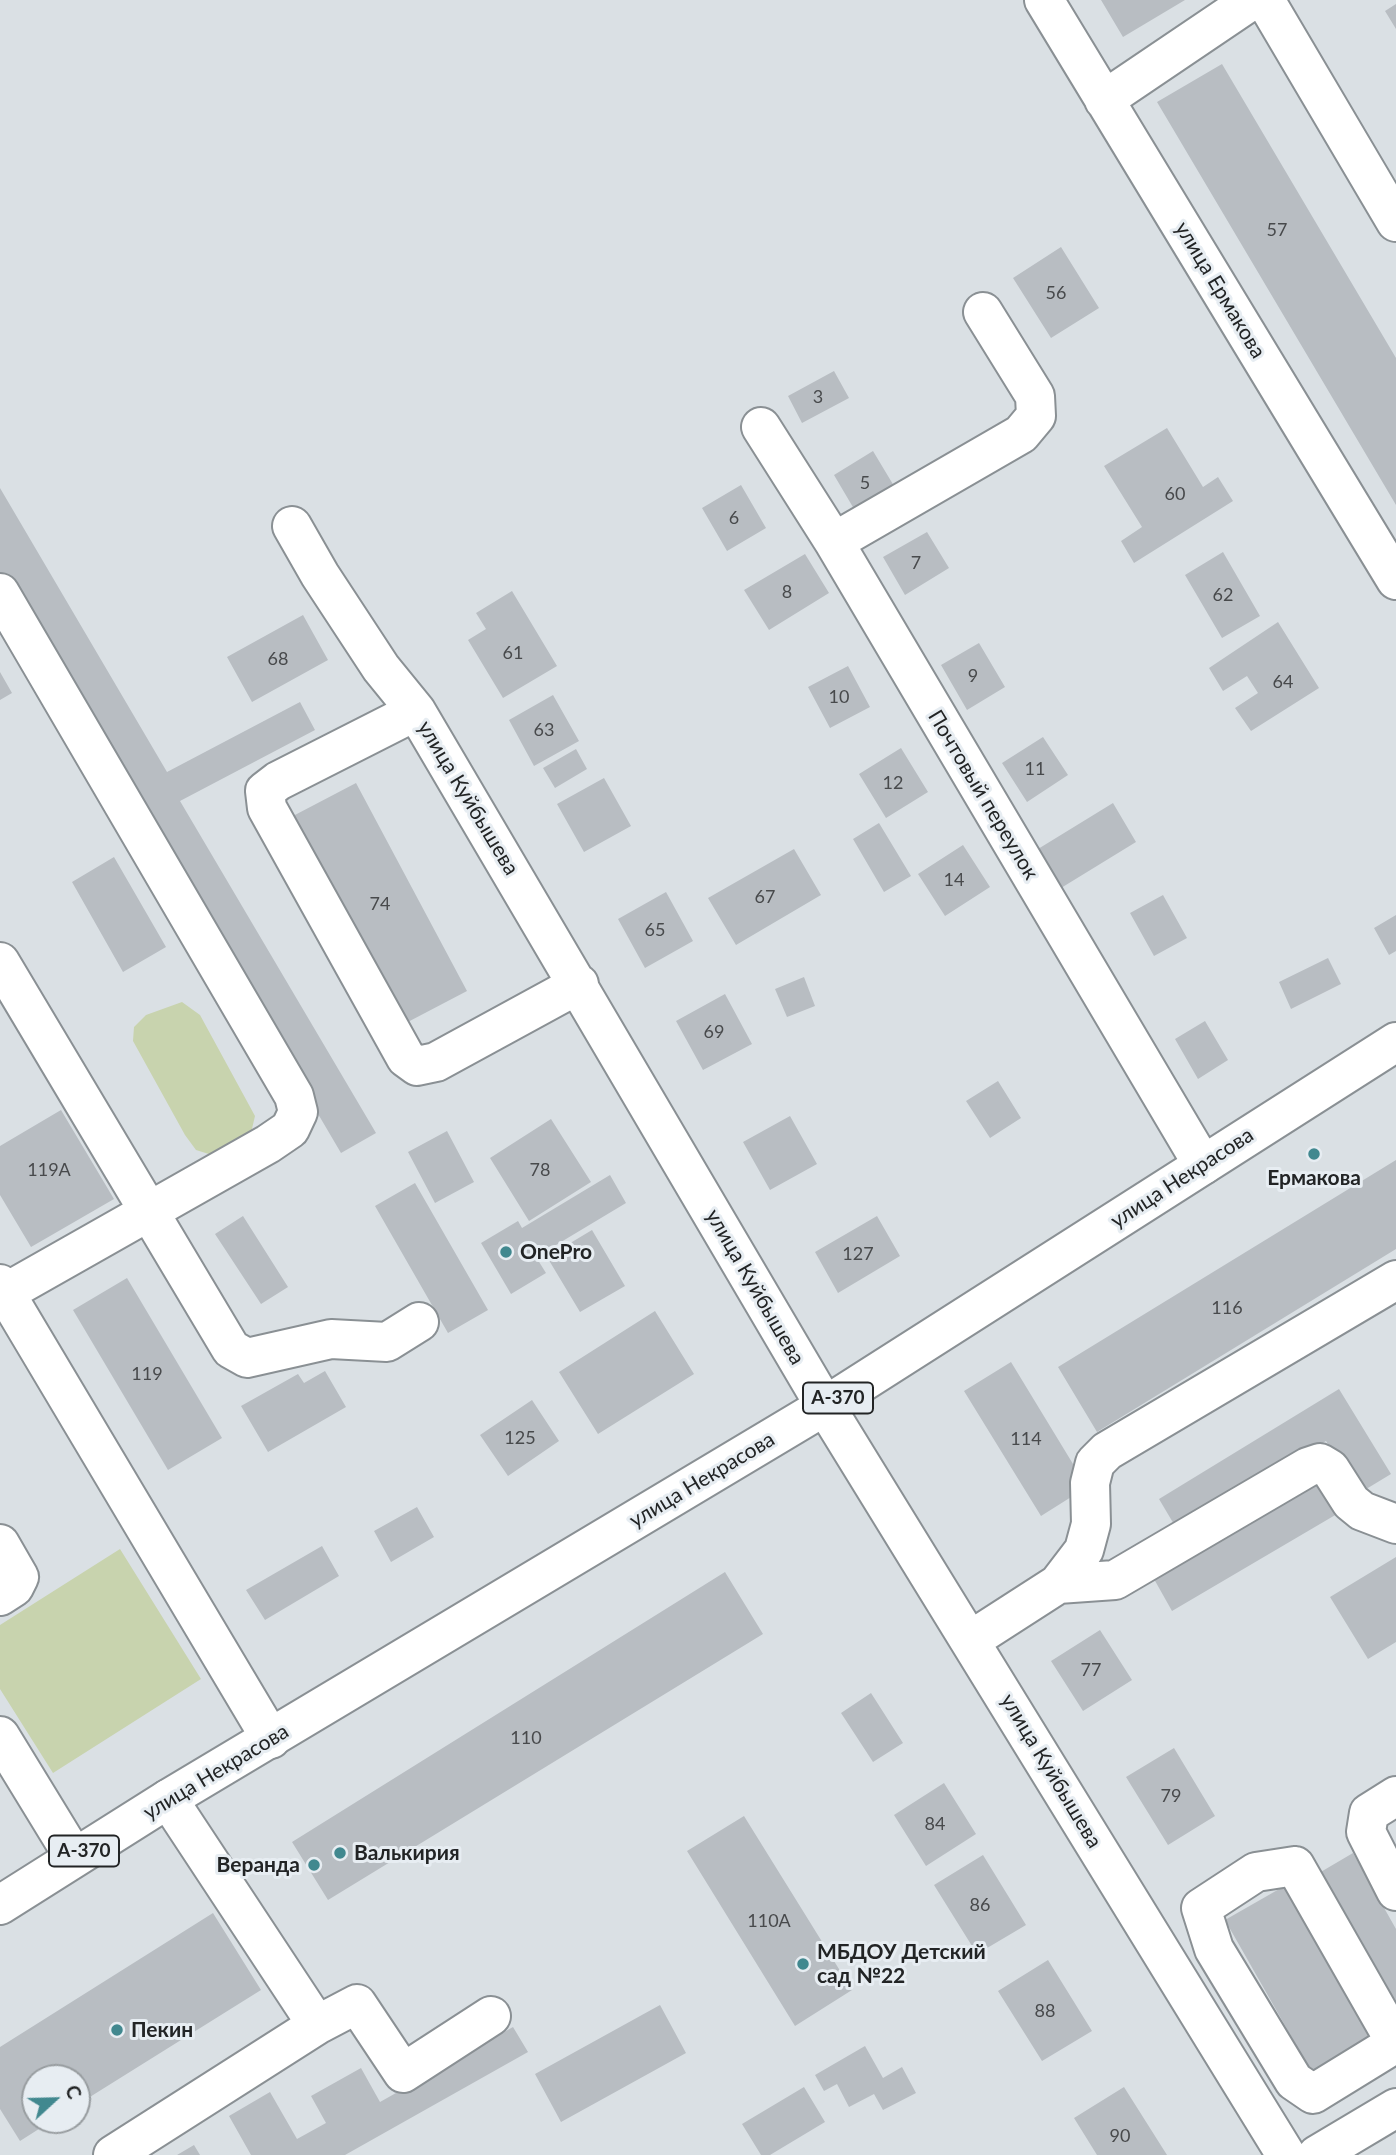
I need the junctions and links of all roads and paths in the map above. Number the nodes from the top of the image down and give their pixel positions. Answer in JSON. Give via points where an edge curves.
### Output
{"nodes":[{"id":1,"x":1044,"y":0,"type":"edge"},
{"id":2,"x":1252,"y":0,"type":"edge"},
{"id":3,"x":1265,"y":0,"type":"edge"},
{"id":4,"x":1104,"y":100,"type":"junction"},
{"id":5,"x":1396,"y":222,"type":"edge"},
{"id":6,"x":983,"y":312,"type":"dead end"},
{"id":7,"x":761,"y":427,"type":"dead end"},
{"id":8,"x":292,"y":526,"type":"dead end"},
{"id":9,"x":834,"y":542,"type":"junction"},
{"id":10,"x":1396,"y":580,"type":"edge"},
{"id":11,"x":0,"y":593,"type":"edge"},
{"id":12,"x":416,"y":711,"type":"junction"},
{"id":13,"x":0,"y":962,"type":"edge"},
{"id":14,"x":579,"y":984,"type":"junction"},
{"id":15,"x":1396,"y":1042,"type":"edge"},
{"id":16,"x":1203,"y":1165,"type":"junction"},
{"id":17,"x":149,"y":1211,"type":"junction"},
{"id":18,"x":1396,"y":1280,"type":"edge"},
{"id":19,"x":3,"y":1289,"type":"edge"},
{"id":20,"x":419,"y":1322,"type":"dead end"},
{"id":21,"x":825,"y":1406,"type":"junction"},
{"id":22,"x":1396,"y":1524,"type":"edge"},
{"id":23,"x":0,"y":1544,"type":"edge"},
{"id":24,"x":1058,"y":1584,"type":"junction"},
{"id":25,"x":0,"y":1596,"type":"edge"},
{"id":26,"x":971,"y":1640,"type":"junction"},
{"id":27,"x":0,"y":1736,"type":"edge"},
{"id":28,"x":271,"y":1739,"type":"junction"},
{"id":29,"x":1396,"y":1796,"type":"edge"},
{"id":30,"x":168,"y":1799,"type":"junction"},
{"id":31,"x":74,"y":1857,"type":"junction"},
{"id":32,"x":1396,"y":1891,"type":"edge"},
{"id":33,"x":0,"y":1905,"type":"edge"},
{"id":34,"x":491,"y":2016,"type":"dead end"},
{"id":35,"x":317,"y":2025,"type":"junction"},
{"id":36,"x":1396,"y":2043,"type":"edge"},
{"id":37,"x":1396,"y":2080,"type":"edge"},
{"id":38,"x":1396,"y":2108,"type":"edge"},
{"id":39,"x":113,"y":2155,"type":"edge"},
{"id":40,"x":1286,"y":2155,"type":"edge"},
{"id":41,"x":1317,"y":2155,"type":"edge"}],
"edges":[{"from":1,"to":4,"type":"main road","name":"улица Ермакова"},
{"from":2,"to":4,"type":"main road"},
{"from":3,"to":5,"type":"main road"},
{"from":4,"to":10,"type":"main road","name":"улица Ермакова"},
{"from":6,"to":9,"type":"main road","via":[[1035,396],[1036,416],[1021,434]]},
{"from":7,"to":9,"type":"main road","name":"Почтовый переулок"},
{"from":8,"to":12,"type":"main road","name":"улица Куйбышева","via":[[381,668]]},
{"from":9,"to":16,"type":"main road","name":"Почтовый переулок"},
{"from":11,"to":17,"type":"main road","via":[[298,1112],[290,1129]]},
{"from":12,"to":14,"type":"main road","name":"улица Куйбышева"},
{"from":12,"to":14,"type":"main road","via":[[278,781],[265,792],[267,808],[407,1058],[417,1066],[436,1062]]},
{"from":13,"to":17,"type":"main road"},
{"from":14,"to":21,"type":"main road","name":"улица Куйбышева"},
{"from":15,"to":16,"type":"main road","name":"улица Некрасова","number":"А-370"},
{"from":16,"to":21,"type":"main road","name":"улица Некрасова","number":"А-370"},
{"from":17,"to":19,"type":"main road"},
{"from":17,"to":20,"type":"main road","via":[[231,1349],[247,1358],[331,1339],[387,1342]]},
{"from":18,"to":24,"type":"main road","via":[[1107,1451],[1095,1463],[1090,1483],[1091,1524],[1084,1550]]},
{"from":19,"to":28,"type":"main road"},
{"from":21,"to":26,"type":"main road","name":"улица Куйбышева"},
{"from":21,"to":28,"type":"main road","name":"улица Некрасова","number":"А-370"},
{"from":22,"to":24,"type":"main road","via":[[1362,1511],[1330,1469],[1320,1463],[1115,1580]]},
{"from":23,"to":25,"type":"main road","via":[[19,1577],[14,1587]]},
{"from":24,"to":26,"type":"main road"},
{"from":26,"to":40,"type":"main road","name":"улица Куйбышева"},
{"from":27,"to":31,"type":"main road"},
{"from":28,"to":30,"type":"main road","name":"улица Некрасова","number":"А-370"},
{"from":29,"to":32,"type":"main road","via":[[1369,1813],[1366,1832]]},
{"from":30,"to":31,"type":"main road","name":"улица Некрасова","number":"А-370"},
{"from":30,"to":35,"type":"main road"},
{"from":31,"to":33,"type":"main road","name":"улица Некрасова","number":"А-370"},
{"from":34,"to":35,"type":"main road","via":[[403,2073],[357,2004]]},
{"from":35,"to":39,"type":"main road"},
{"from":36,"to":36,"type":"main road","via":[[1313,2094],[1294,2081],[1214,1949],[1200,1908],[1256,1872],[1295,1866]]},
{"from":36,"to":37,"type":"main road"},
{"from":38,"to":41,"type":"main road"}]}
